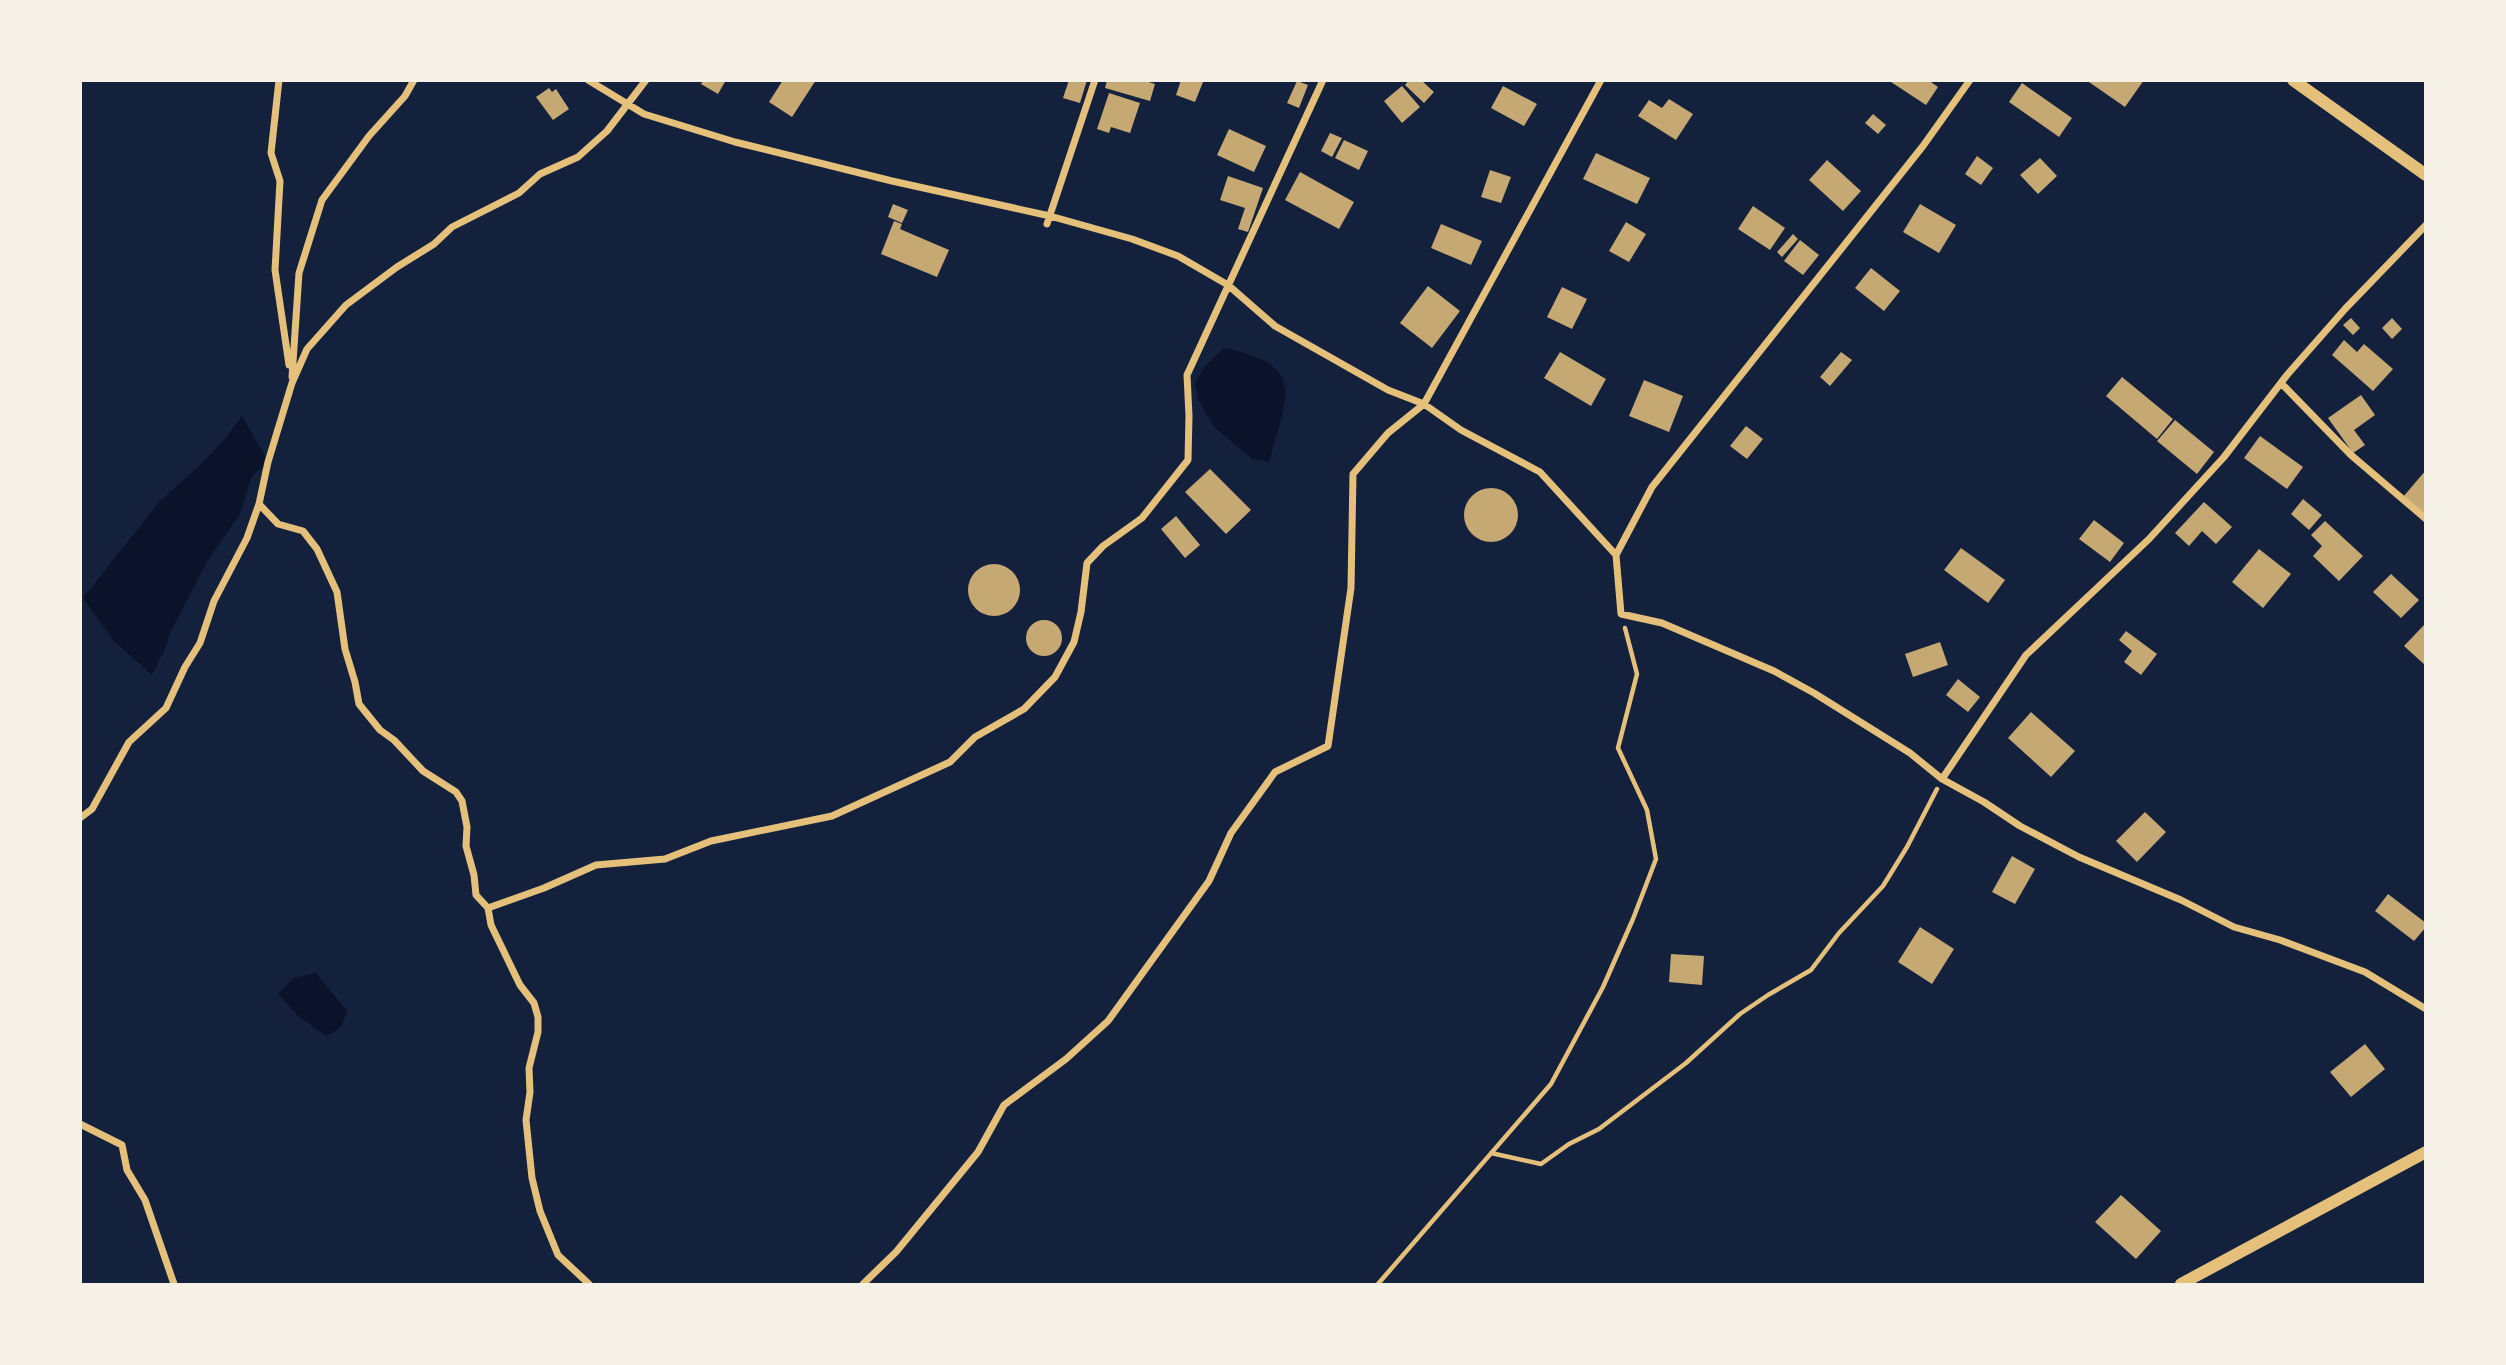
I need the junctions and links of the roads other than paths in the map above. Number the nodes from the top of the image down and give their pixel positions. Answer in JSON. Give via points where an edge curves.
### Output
{"nodes":[{"id":1,"x":279,"y":80,"type":"edge"},
{"id":2,"x":414,"y":80,"type":"edge"},
{"id":3,"x":588,"y":80,"type":"edge"},
{"id":4,"x":646,"y":80,"type":"edge"},
{"id":5,"x":1095,"y":80,"type":"edge"},
{"id":6,"x":1323,"y":80,"type":"edge"},
{"id":7,"x":1601,"y":80,"type":"edge"},
{"id":8,"x":1970,"y":80,"type":"edge"},
{"id":9,"x":2293,"y":80,"type":"edge"},
{"id":10,"x":628,"y":104,"type":"junction"},
{"id":11,"x":2426,"y":175,"type":"edge"},
{"id":12,"x":1049,"y":220,"type":"junction"},
{"id":13,"x":2426,"y":225,"type":"edge"},
{"id":14,"x":1228,"y":285,"type":"junction"},
{"id":15,"x":292,"y":383,"type":"junction"},
{"id":16,"x":2281,"y":383,"type":"junction"},
{"id":17,"x":1424,"y":404,"type":"junction"},
{"id":18,"x":260,"y":504,"type":"junction"},
{"id":19,"x":2426,"y":519,"type":"edge"},
{"id":20,"x":1616,"y":555,"type":"junction"},
{"id":21,"x":1942,"y":779,"type":"junction"},
{"id":22,"x":80,"y":818,"type":"edge"},
{"id":23,"x":488,"y":908,"type":"junction"},
{"id":24,"x":2426,"y":1009,"type":"edge"},
{"id":25,"x":80,"y":1124,"type":"edge"},
{"id":26,"x":2426,"y":1152,"type":"edge"},
{"id":27,"x":174,"y":1284,"type":"edge"},
{"id":28,"x":589,"y":1284,"type":"edge"},
{"id":29,"x":863,"y":1284,"type":"edge"},
{"id":30,"x":2181,"y":1284,"type":"edge"}],
"edges":[{"from":1,"to":15,"type":"street","via":[[271,153],[280,181],[275,270]]},
{"from":2,"to":15,"type":"street","via":[[321,200],[299,273]]},
{"from":3,"to":10,"type":"street"},
{"from":4,"to":10,"type":"street"},
{"from":5,"to":12,"type":"street"},
{"from":6,"to":14,"type":"street"},
{"from":7,"to":17,"type":"street"},
{"from":8,"to":20,"type":"street","via":[[1923,146],[1652,487]]},
{"from":9,"to":11,"type":"street"},
{"from":10,"to":12,"type":"street","via":[[644,114],[735,142]]},
{"from":10,"to":15,"type":"street","via":[[607,131],[578,156],[452,227],[346,305],[307,349]]},
{"from":12,"to":14,"type":"street","via":[[1132,239],[1178,256]]},
{"from":13,"to":16,"type":"street"},
{"from":14,"to":17,"type":"street","via":[[1275,326],[1388,390]]},
{"from":14,"to":23,"type":"street","via":[[1187,375],[1188,460],[1142,518],[1087,563],[1073,642],[1055,677],[1024,709],[975,737],[950,762],[832,816],[711,841],[665,859],[596,864]]},
{"from":15,"to":18,"type":"street"},
{"from":16,"to":19,"type":"street","via":[[2351,455]]},
{"from":16,"to":21,"type":"street","via":[[2224,457],[2149,539],[2026,655]]},
{"from":17,"to":20,"type":"street","via":[[1461,430],[1540,472]]},
{"from":17,"to":29,"type":"street","via":[[1388,433],[1353,474],[1350,587],[1328,746],[1275,772],[1231,832],[1209,881],[1108,1021],[1004,1105],[978,1152],[896,1252]]},
{"from":18,"to":22,"type":"street","via":[[214,601],[200,643],[166,708],[129,742],[92,809]]},
{"from":18,"to":23,"type":"street","via":[[278,524],[303,531],[317,549],[337,592],[359,704],[423,771],[456,792],[467,827],[476,895]]},
{"from":20,"to":21,"type":"street","via":[[1621,614],[1662,623],[1784,676],[1910,753]]},
{"from":21,"to":24,"type":"street","via":[[2079,857],[2234,927],[2365,972]]},
{"from":23,"to":28,"type":"street","via":[[491,925],[538,1017],[526,1120],[540,1212],[558,1255]]},
{"from":25,"to":27,"type":"street","via":[[122,1144],[127,1170],[145,1200]]},
{"from":26,"to":30,"type":"street"}]}
